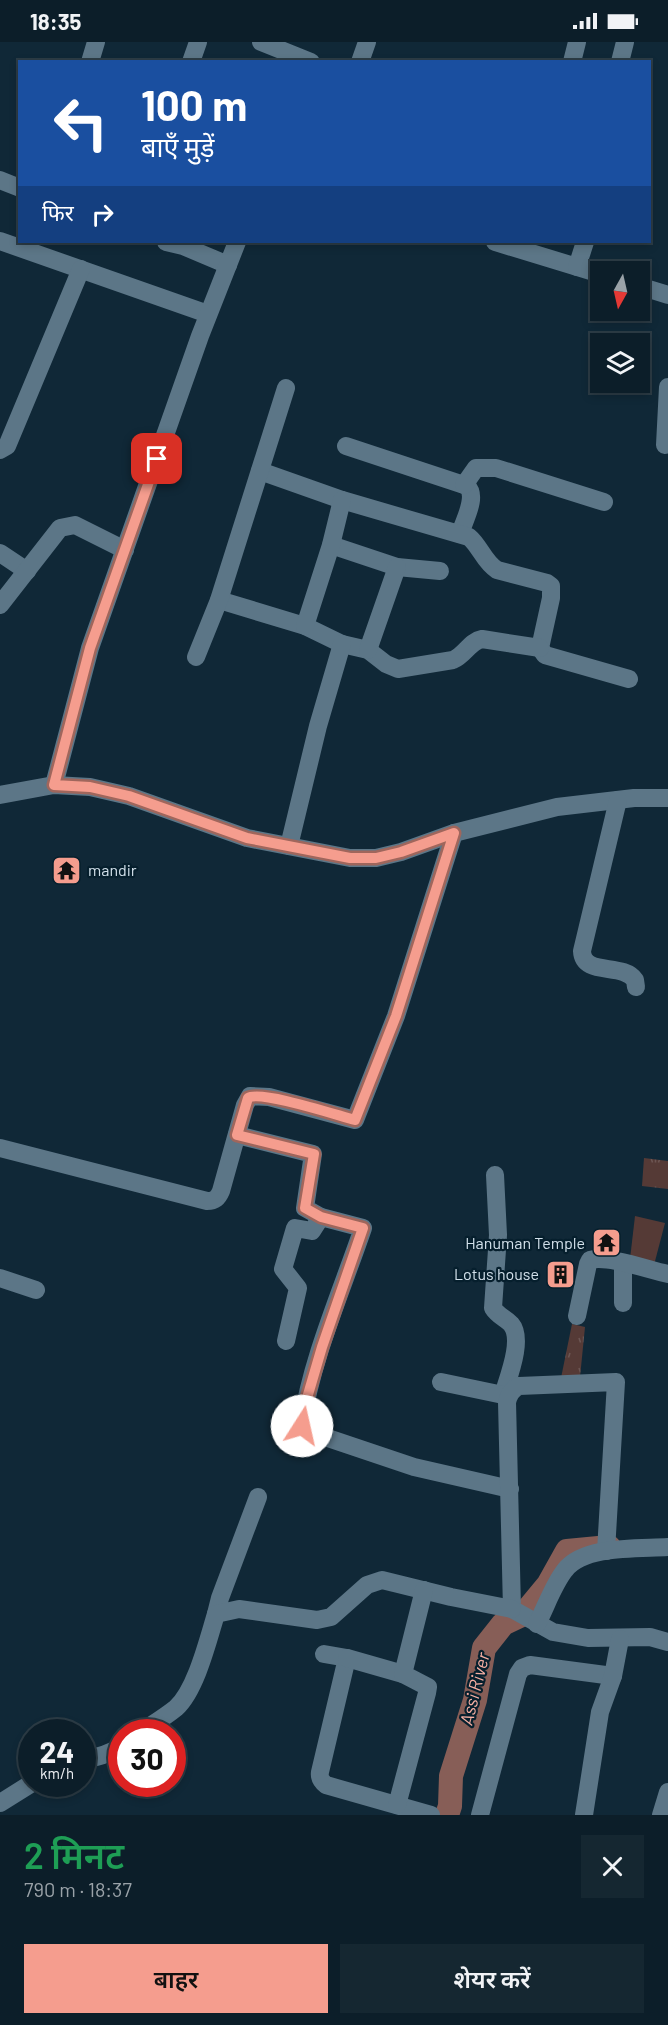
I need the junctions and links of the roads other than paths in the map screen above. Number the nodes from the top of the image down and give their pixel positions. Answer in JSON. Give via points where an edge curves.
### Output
{"nodes":[{"id":1,"x":96,"y":42,"type":"edge"},
{"id":2,"x":198,"y":42,"type":"edge"},
{"id":3,"x":261,"y":42,"type":"edge"},
{"id":4,"x":367,"y":42,"type":"edge"},
{"id":5,"x":577,"y":42,"type":"edge"},
{"id":6,"x":625,"y":42,"type":"edge"},
{"id":7,"x":306,"y":56,"type":"edge"},
{"id":8,"x":91,"y":60,"type":"edge"},
{"id":9,"x":192,"y":60,"type":"edge"},
{"id":10,"x":361,"y":60,"type":"edge"},
{"id":11,"x":572,"y":60,"type":"edge"},
{"id":12,"x":620,"y":60,"type":"edge"},
{"id":13,"x":0,"y":180,"type":"edge"},
{"id":14,"x":18,"y":187,"type":"edge"},
{"id":15,"x":0,"y":241,"type":"edge"},
{"id":16,"x":170,"y":243,"type":"edge"},
{"id":17,"x":237,"y":243,"type":"edge"},
{"id":18,"x":505,"y":243,"type":"edge"},
{"id":19,"x":585,"y":243,"type":"edge"},
{"id":20,"x":524,"y":245,"type":"edge"},
{"id":21,"x":228,"y":265,"type":"junction"},
{"id":22,"x":577,"y":267,"type":"junction"},
{"id":23,"x":81,"y":269,"type":"junction"},
{"id":24,"x":590,"y":271,"type":"edge"},
{"id":25,"x":650,"y":289,"type":"edge"},
{"id":26,"x":668,"y":295,"type":"edge"},
{"id":27,"x":208,"y":314,"type":"junction"},
{"id":28,"x":668,"y":387,"type":"edge"},
{"id":29,"x":286,"y":388,"type":"dead end"},
{"id":30,"x":664,"y":445,"type":"dead end"},
{"id":31,"x":346,"y":446,"type":"dead end"},
{"id":32,"x":0,"y":450,"type":"edge"},
{"id":33,"x":260,"y":471,"type":"junction"},
{"id":34,"x":464,"y":484,"type":"junction"},
{"id":35,"x":342,"y":500,"type":"junction"},
{"id":36,"x":604,"y":502,"type":"dead end"},
{"id":37,"x":460,"y":534,"type":"junction"},
{"id":38,"x":331,"y":545,"type":"junction"},
{"id":39,"x":125,"y":550,"type":"junction"},
{"id":40,"x":0,"y":553,"type":"edge"},
{"id":41,"x":397,"y":567,"type":"junction"},
{"id":42,"x":27,"y":571,"type":"junction"},
{"id":43,"x":440,"y":571,"type":"dead end"},
{"id":44,"x":219,"y":600,"type":"junction"},
{"id":45,"x":0,"y":605,"type":"edge"},
{"id":46,"x":304,"y":626,"type":"junction"},
{"id":47,"x":342,"y":644,"type":"junction"},
{"id":48,"x":540,"y":648,"type":"junction"},
{"id":49,"x":368,"y":650,"type":"junction"},
{"id":50,"x":196,"y":657,"type":"dead end"},
{"id":51,"x":629,"y":679,"type":"dead end"},
{"id":52,"x":54,"y":785,"type":"junction"},
{"id":53,"x":0,"y":795,"type":"edge"},
{"id":54,"x":668,"y":798,"type":"edge"},
{"id":55,"x":618,"y":800,"type":"junction"},
{"id":56,"x":454,"y":833,"type":"junction"},
{"id":57,"x":289,"y":846,"type":"junction"},
{"id":58,"x":636,"y":987,"type":"dead end"},
{"id":59,"x":237,"y":1135,"type":"junction"},
{"id":60,"x":0,"y":1148,"type":"edge"},
{"id":61,"x":495,"y":1175,"type":"dead end"},
{"id":62,"x":321,"y":1217,"type":"junction"},
{"id":63,"x":623,"y":1263,"type":"junction"},
{"id":64,"x":668,"y":1274,"type":"edge"},
{"id":65,"x":0,"y":1278,"type":"edge"},
{"id":66,"x":36,"y":1290,"type":"dead end"},
{"id":67,"x":623,"y":1303,"type":"dead end"},
{"id":68,"x":577,"y":1316,"type":"dead end"},
{"id":69,"x":286,"y":1341,"type":"dead end"},
{"id":70,"x":441,"y":1382,"type":"dead end"},
{"id":71,"x":505,"y":1395,"type":"junction"},
{"id":72,"x":510,"y":1489,"type":"junction"},
{"id":73,"x":258,"y":1497,"type":"dead end"},
{"id":74,"x":667,"y":1541,"type":"edge"},
{"id":75,"x":606,"y":1548,"type":"junction"},
{"id":76,"x":424,"y":1590,"type":"junction"},
{"id":77,"x":216,"y":1614,"type":"junction"},
{"id":78,"x":524,"y":1616,"type":"junction"},
{"id":79,"x":620,"y":1639,"type":"junction"},
{"id":80,"x":668,"y":1642,"type":"edge"},
{"id":81,"x":324,"y":1654,"type":"dead end"},
{"id":82,"x":347,"y":1658,"type":"junction"},
{"id":83,"x":403,"y":1674,"type":"junction"},
{"id":84,"x":613,"y":1676,"type":"junction"},
{"id":85,"x":159,"y":1719,"type":"edge"},
{"id":86,"x":18,"y":1792,"type":"edge"},
{"id":87,"x":668,"y":1792,"type":"edge"},
{"id":88,"x":0,"y":1803,"type":"edge"},
{"id":89,"x":397,"y":1805,"type":"junction"},
{"id":90,"x":431,"y":1815,"type":"edge"},
{"id":91,"x":480,"y":1815,"type":"edge"},
{"id":92,"x":585,"y":1815,"type":"edge"},
{"id":93,"x":660,"y":1815,"type":"edge"}],
"edges":[{"from":1,"to":8,"type":"street"},
{"from":2,"to":9,"type":"street"},
{"from":3,"to":7,"type":"street"},
{"from":4,"to":10,"type":"street"},
{"from":5,"to":11,"type":"street"},
{"from":6,"to":12,"type":"street"},
{"from":13,"to":14,"type":"street"},
{"from":15,"to":23,"type":"street"},
{"from":16,"to":21,"type":"street"},
{"from":17,"to":21,"type":"street"},
{"from":18,"to":20,"type":"street"},
{"from":19,"to":22,"type":"street"},
{"from":20,"to":22,"type":"street"},
{"from":21,"to":27,"type":"street"},
{"from":22,"to":24,"type":"street"},
{"from":23,"to":27,"type":"street"},
{"from":23,"to":32,"type":"street","via":[[7,446]]},
{"from":25,"to":26,"type":"street"},
{"from":27,"to":39,"type":"street"},
{"from":28,"to":30,"type":"street"},
{"from":29,"to":33,"type":"street"},
{"from":31,"to":34,"type":"street"},
{"from":33,"to":35,"type":"street"},
{"from":33,"to":44,"type":"street"},
{"from":34,"to":36,"type":"street","via":[[476,468],[496,468]]},
{"from":34,"to":37,"type":"street","via":[[472,498]]},
{"from":35,"to":37,"type":"street"},
{"from":35,"to":38,"type":"street"},
{"from":37,"to":48,"type":"street","via":[[474,542],[497,570],[550,586]]},
{"from":38,"to":41,"type":"street"},
{"from":38,"to":46,"type":"street"},
{"from":39,"to":42,"type":"street","via":[[75,525],[67,525],[60,528]]},
{"from":39,"to":52,"type":"street","via":[[90,648]]},
{"from":40,"to":42,"type":"street"},
{"from":41,"to":43,"type":"street"},
{"from":41,"to":49,"type":"street"},
{"from":42,"to":45,"type":"street"},
{"from":44,"to":46,"type":"street"},
{"from":44,"to":50,"type":"street"},
{"from":46,"to":47,"type":"street"},
{"from":47,"to":49,"type":"street"},
{"from":47,"to":57,"type":"street"},
{"from":48,"to":49,"type":"street","via":[[482,639],[474,641],[453,660],[403,669],[386,664]]},
{"from":48,"to":51,"type":"street","via":[[549,657]]},
{"from":52,"to":53,"type":"street"},
{"from":52,"to":57,"type":"street","via":[[90,787],[129,796],[247,838]]},
{"from":54,"to":55,"type":"street"},
{"from":55,"to":56,"type":"street","via":[[557,807]]},
{"from":55,"to":58,"type":"street","via":[[582,958],[587,964],[628,973]]},
{"from":56,"to":57,"type":"street","via":[[376,858],[350,858]]},
{"from":56,"to":59,"type":"street","via":[[396,1016],[355,1120],[254,1095],[248,1098]]},
{"from":59,"to":60,"type":"street","via":[[221,1191],[210,1201]]},
{"from":59,"to":62,"type":"street","via":[[314,1154],[305,1208]]},
{"from":61,"to":71,"type":"street","via":[[498,1235],[493,1308],[511,1325],[516,1339]]},
{"from":62,"to":69,"type":"street","via":[[312,1231],[295,1228],[283,1269],[298,1287]]},
{"from":62,"to":72,"type":"street","via":[[363,1228],[322,1347],[307,1398],[304,1428],[414,1467]]},
{"from":63,"to":64,"type":"street"},
{"from":63,"to":67,"type":"street"},
{"from":63,"to":68,"type":"street","via":[[590,1260]]},
{"from":65,"to":66,"type":"street"},
{"from":70,"to":71,"type":"street"},
{"from":71,"to":72,"type":"street"},
{"from":71,"to":75,"type":"street","via":[[519,1386],[616,1382]]},
{"from":72,"to":78,"type":"street"},
{"from":73,"to":77,"type":"street"},
{"from":74,"to":75,"type":"street"},
{"from":75,"to":78,"type":"street","via":[[574,1561]]},
{"from":76,"to":77,"type":"street","via":[[377,1580],[325,1619],[239,1610]]},
{"from":76,"to":78,"type":"street"},
{"from":76,"to":83,"type":"street"},
{"from":77,"to":85,"type":"street","via":[[183,1699]]},
{"from":78,"to":79,"type":"street","via":[[553,1632]]},
{"from":79,"to":80,"type":"street","via":[[650,1637]]},
{"from":79,"to":84,"type":"street"},
{"from":81,"to":82,"type":"street"},
{"from":82,"to":83,"type":"street"},
{"from":82,"to":89,"type":"street","via":[[320,1777],[326,1785]]},
{"from":83,"to":89,"type":"street","via":[[428,1687]]},
{"from":84,"to":91,"type":"street","via":[[530,1665],[522,1668]]},
{"from":84,"to":92,"type":"street","via":[[600,1712]]},
{"from":86,"to":88,"type":"street"},
{"from":87,"to":93,"type":"street"},
{"from":89,"to":90,"type":"street"}]}
